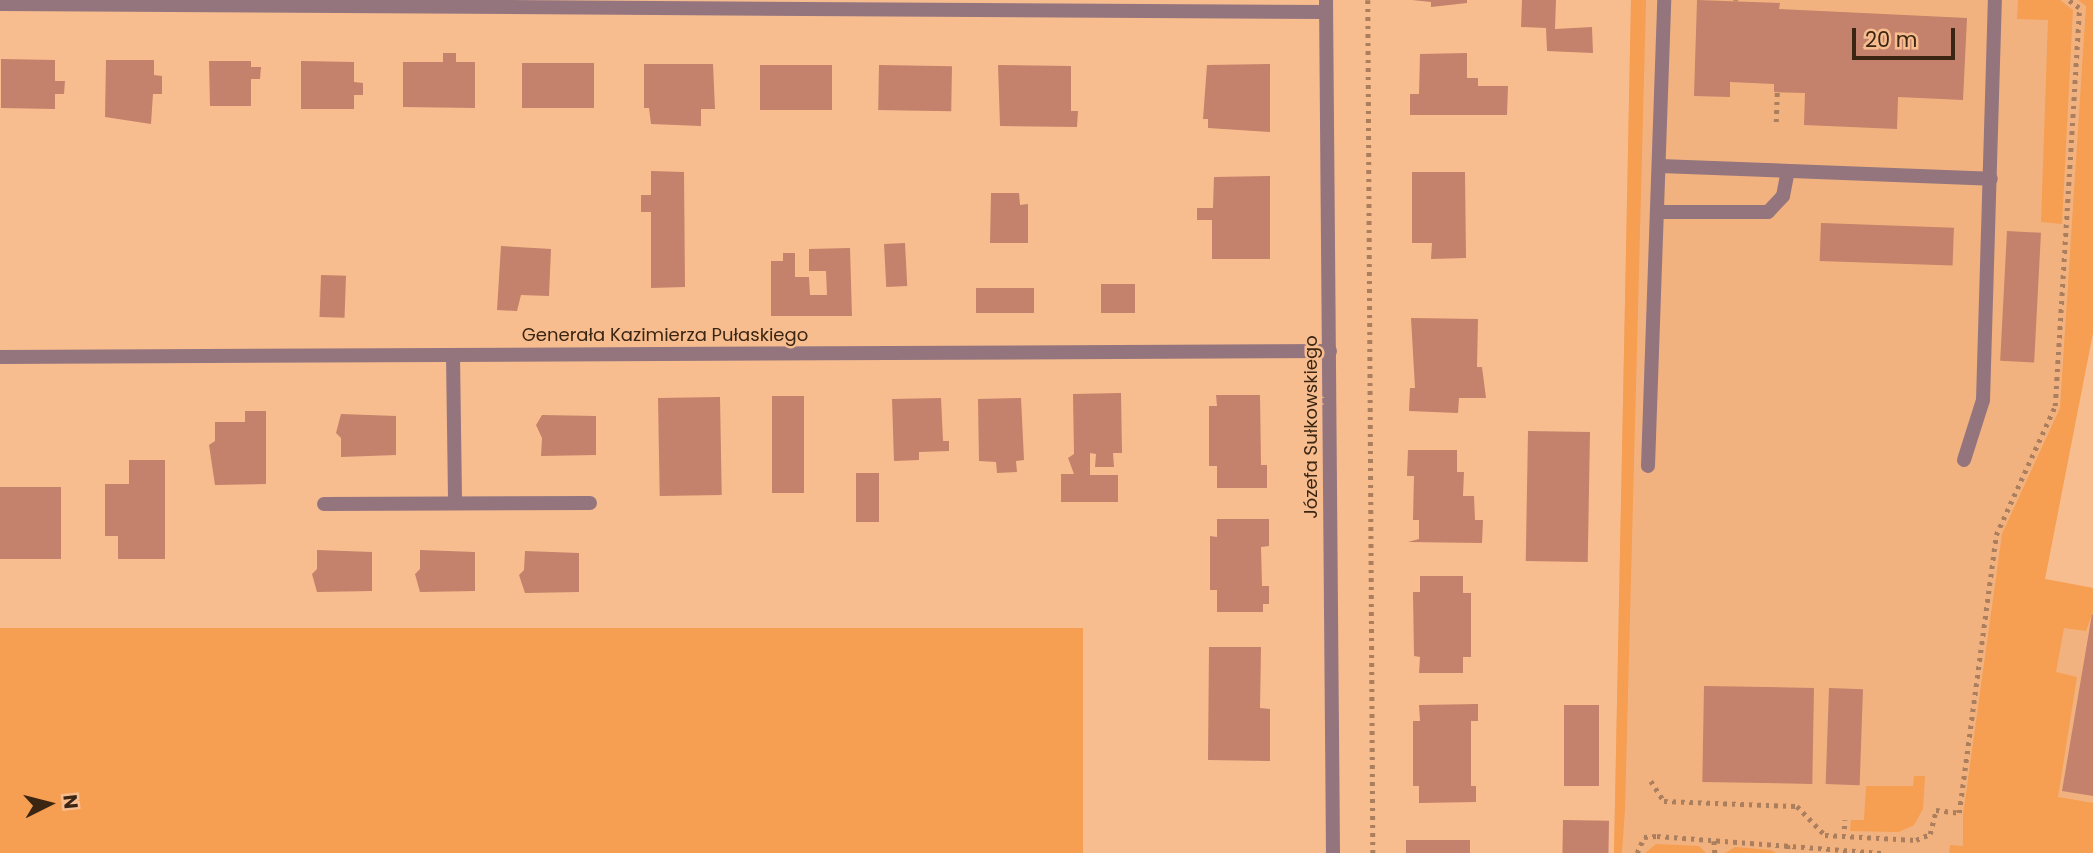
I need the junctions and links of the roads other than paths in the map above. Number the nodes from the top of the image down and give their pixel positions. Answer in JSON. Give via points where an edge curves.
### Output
{"nodes":[{"id":1,"x":1664,"y":0,"type":"edge"},
{"id":2,"x":1995,"y":0,"type":"edge"},
{"id":3,"x":0,"y":4,"type":"edge"},
{"id":4,"x":1325,"y":6,"type":"edge"},
{"id":5,"x":1660,"y":166,"type":"junction"},
{"id":6,"x":1788,"y":171,"type":"junction"},
{"id":7,"x":1991,"y":179,"type":"junction"},
{"id":8,"x":1658,"y":212,"type":"junction"},
{"id":9,"x":1330,"y":351,"type":"junction"},
{"id":10,"x":453,"y":355,"type":"junction"},
{"id":11,"x":0,"y":357,"type":"edge"},
{"id":12,"x":1964,"y":460,"type":"dead end"},
{"id":13,"x":1648,"y":466,"type":"dead end"},
{"id":14,"x":455,"y":503,"type":"junction"},
{"id":15,"x":590,"y":503,"type":"dead end"},
{"id":16,"x":324,"y":504,"type":"dead end"},
{"id":17,"x":1333,"y":853,"type":"edge"}],
"edges":[{"from":1,"to":5,"type":"street"},
{"from":2,"to":7,"type":"street"},
{"from":3,"to":4,"type":"street"},
{"from":4,"to":9,"type":"street","name":"Józefa Sułkowskiego"},
{"from":5,"to":6,"type":"street"},
{"from":5,"to":8,"type":"street"},
{"from":6,"to":7,"type":"street"},
{"from":6,"to":8,"type":"street","via":[[1783,196],[1768,212]]},
{"from":7,"to":12,"type":"street","via":[[1983,400]]},
{"from":8,"to":13,"type":"street"},
{"from":9,"to":10,"type":"street","name":"Generała Kazimierza Pułaskiego"},
{"from":9,"to":17,"type":"street","name":"Józefa Sułkowskiego"},
{"from":10,"to":11,"type":"street","name":"Generała Kazimierza Pułaskiego"},
{"from":10,"to":14,"type":"street"},
{"from":14,"to":15,"type":"street"},
{"from":14,"to":16,"type":"street"}]}
